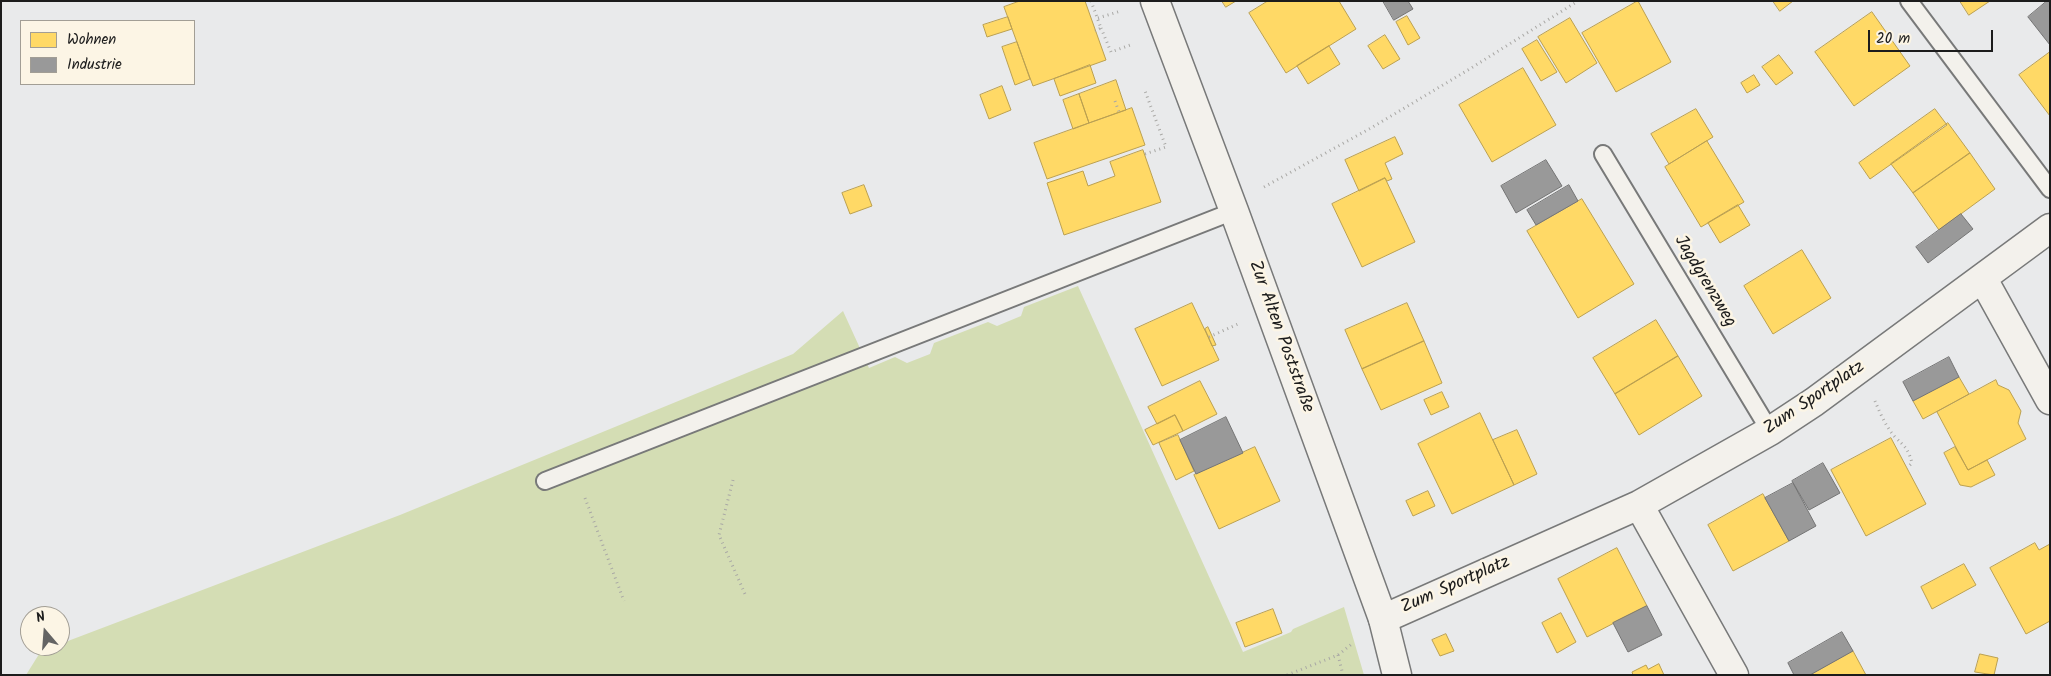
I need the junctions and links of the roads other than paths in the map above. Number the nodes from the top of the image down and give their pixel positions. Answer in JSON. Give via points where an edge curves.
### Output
{"nodes":[{"id":1,"x":1155,"y":1,"type":"edge"},
{"id":2,"x":1909,"y":1,"type":"edge"},
{"id":3,"x":1603,"y":154,"type":"dead end"},
{"id":4,"x":2050,"y":189,"type":"edge"},
{"id":5,"x":1234,"y":211,"type":"junction"},
{"id":6,"x":2050,"y":228,"type":"edge"},
{"id":7,"x":1983,"y":279,"type":"junction"},
{"id":8,"x":2050,"y":400,"type":"edge"},
{"id":9,"x":1770,"y":431,"type":"junction"},
{"id":10,"x":545,"y":481,"type":"dead end"},
{"id":11,"x":1638,"y":505,"type":"junction"},
{"id":12,"x":1383,"y":619,"type":"junction"},
{"id":13,"x":1397,"y":675,"type":"edge"},
{"id":14,"x":1734,"y":675,"type":"edge"}],
"edges":[{"from":1,"to":5,"type":"street","name":"Zur Alten Poststraße"},
{"from":2,"to":4,"type":"lane"},
{"from":3,"to":9,"type":"lane","name":"Jagdgrenzweg"},
{"from":5,"to":10,"type":"lane"},
{"from":5,"to":12,"type":"street","name":"Zur Alten Poststraße"},
{"from":6,"to":7,"type":"street","name":"Zum Sportplatz"},
{"from":7,"to":8,"type":"street"},
{"from":7,"to":9,"type":"street","name":"Zum Sportplatz"},
{"from":9,"to":11,"type":"street","name":"Zum Sportplatz"},
{"from":11,"to":12,"type":"street","name":"Zum Sportplatz"},
{"from":11,"to":14,"type":"street"},
{"from":12,"to":13,"type":"street","name":"Zur Alten Poststraße"}]}
